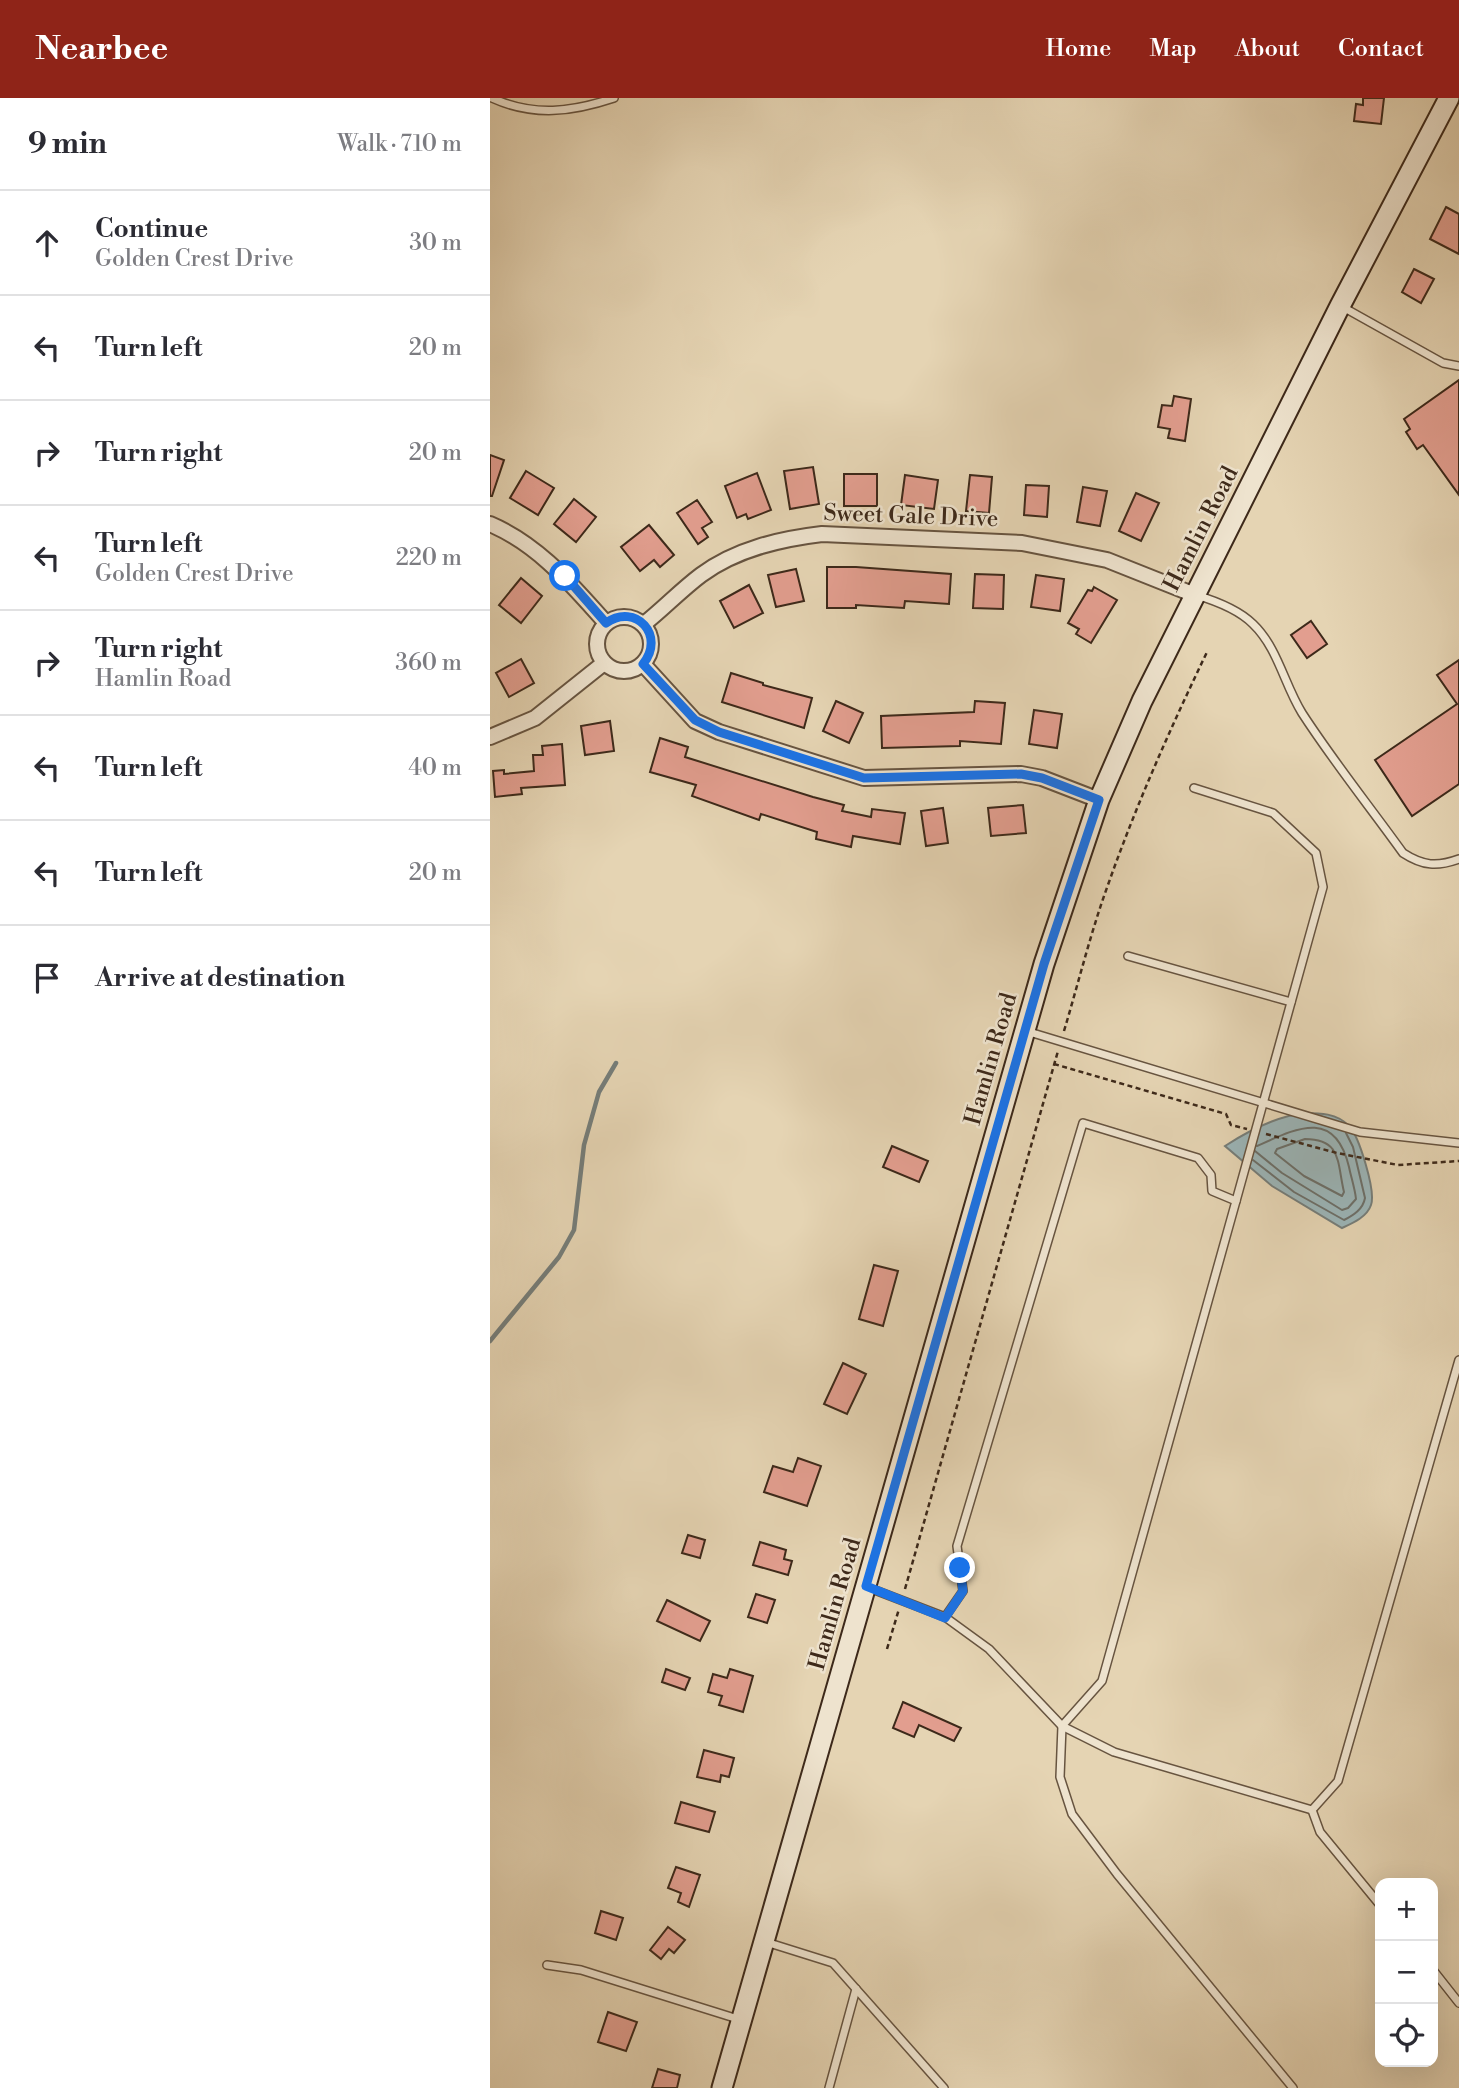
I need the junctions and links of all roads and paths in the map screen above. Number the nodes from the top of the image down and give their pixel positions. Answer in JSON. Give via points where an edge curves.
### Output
{"nodes":[{"id":1,"x":492,"y":98,"type":"edge"},
{"id":2,"x":614,"y":98,"type":"edge"},
{"id":3,"x":1449,"y":98,"type":"edge"},
{"id":4,"x":1340,"y":306,"type":"junction"},
{"id":5,"x":1459,"y":366,"type":"edge"},
{"id":6,"x":490,"y":524,"type":"edge"},
{"id":7,"x":1195,"y":595,"type":"junction"},
{"id":8,"x":606,"y":623,"type":"junction"},
{"id":9,"x":644,"y":624,"type":"junction"},
{"id":10,"x":1207,"y":652,"type":"dead end"},
{"id":11,"x":604,"y":663,"type":"junction"},
{"id":12,"x":643,"y":664,"type":"junction"},
{"id":13,"x":490,"y":737,"type":"edge"},
{"id":14,"x":1194,"y":788,"type":"dead end"},
{"id":15,"x":1099,"y":800,"type":"junction"},
{"id":16,"x":1459,"y":859,"type":"edge"},
{"id":17,"x":1128,"y":956,"type":"dead end"},
{"id":18,"x":1292,"y":1002,"type":"junction"},
{"id":19,"x":1066,"y":1025,"type":"dead end"},
{"id":20,"x":1026,"y":1031,"type":"junction"},
{"id":21,"x":1263,"y":1104,"type":"junction"},
{"id":22,"x":1237,"y":1126,"type":"dead end"},
{"id":23,"x":1268,"y":1135,"type":"dead end"},
{"id":24,"x":1459,"y":1143,"type":"edge"},
{"id":25,"x":1459,"y":1161,"type":"edge"},
{"id":26,"x":1236,"y":1202,"type":"junction"},
{"id":27,"x":1459,"y":1360,"type":"edge"},
{"id":28,"x":866,"y":1586,"type":"junction"},
{"id":29,"x":905,"y":1589,"type":"dead end"},
{"id":30,"x":899,"y":1609,"type":"dead end"},
{"id":31,"x":945,"y":1618,"type":"junction"},
{"id":32,"x":887,"y":1649,"type":"dead end"},
{"id":33,"x":1062,"y":1726,"type":"junction"},
{"id":34,"x":1312,"y":1810,"type":"junction"},
{"id":35,"x":1375,"y":1899,"type":"edge"},
{"id":36,"x":763,"y":1942,"type":"junction"},
{"id":37,"x":547,"y":1965,"type":"dead end"},
{"id":38,"x":1438,"y":1976,"type":"edge"},
{"id":39,"x":856,"y":1989,"type":"junction"},
{"id":40,"x":1459,"y":2003,"type":"edge"},
{"id":41,"x":741,"y":2020,"type":"junction"},
{"id":42,"x":722,"y":2088,"type":"edge"},
{"id":43,"x":829,"y":2088,"type":"edge"},
{"id":44,"x":944,"y":2088,"type":"edge"},
{"id":45,"x":1293,"y":2088,"type":"edge"}],
"edges":[{"from":1,"to":2,"type":"lane","via":[[542,112],[568,111]]},
{"from":3,"to":4,"type":"street","name":"Hamlin Road"},
{"from":4,"to":5,"type":"lane","via":[[1443,363]]},
{"from":4,"to":7,"type":"street","name":"Hamlin Road"},
{"from":6,"to":8,"type":"street","via":[[543,556]]},
{"from":7,"to":9,"type":"street","name":"Sweet Gale Drive","via":[[1107,561],[1022,543],[822,534],[737,553],[701,575]]},
{"from":7,"to":15,"type":"street","name":"Hamlin Road"},
{"from":7,"to":16,"type":"lane","via":[[1233,609],[1265,638],[1302,713],[1403,853],[1432,866]]},
{"from":8,"to":9,"type":"street","via":[[625,617]]},
{"from":8,"to":11,"type":"street","via":[[597,642]]},
{"from":9,"to":12,"type":"street","via":[[652,644]]},
{"from":10,"to":19,"type":"path","via":[[1126,835]]},
{"from":11,"to":12,"type":"street","via":[[623,672]]},
{"from":11,"to":13,"type":"street","via":[[535,718]]},
{"from":12,"to":15,"type":"street","via":[[695,720],[719,732],[864,778],[1021,774]]},
{"from":14,"to":18,"type":"lane","via":[[1273,813],[1317,853],[1323,887]]},
{"from":15,"to":20,"type":"street","name":"Hamlin Road","via":[[1063,902]]},
{"from":17,"to":18,"type":"lane"},
{"from":18,"to":21,"type":"lane"},
{"from":20,"to":21,"type":"lane"},
{"from":20,"to":28,"type":"street","name":"Hamlin Road"},
{"from":21,"to":24,"type":"lane","via":[[1360,1132]]},
{"from":21,"to":26,"type":"lane"},
{"from":22,"to":29,"type":"path","via":[[1231,1125],[1226,1114],[1055,1062]]},
{"from":23,"to":25,"type":"path","via":[[1398,1164]]},
{"from":26,"to":31,"type":"lane","via":[[1212,1191],[1210,1175],[1198,1158],[1083,1123],[957,1546],[963,1591]]},
{"from":26,"to":33,"type":"lane","via":[[1102,1681]]},
{"from":27,"to":34,"type":"lane","via":[[1338,1781]]},
{"from":28,"to":31,"type":"lane"},
{"from":28,"to":36,"type":"street","name":"Hamlin Road"},
{"from":30,"to":32,"type":"path"},
{"from":31,"to":33,"type":"lane","via":[[989,1648]]},
{"from":33,"to":34,"type":"lane","via":[[1114,1752]]},
{"from":33,"to":45,"type":"lane","via":[[1060,1777],[1072,1814]]},
{"from":34,"to":35,"type":"lane","via":[[1320,1832]]},
{"from":36,"to":39,"type":"lane","via":[[833,1963]]},
{"from":36,"to":41,"type":"street","name":"Hamlin Road"},
{"from":37,"to":41,"type":"lane","via":[[581,1970]]},
{"from":38,"to":40,"type":"lane"},
{"from":39,"to":43,"type":"lane"},
{"from":39,"to":44,"type":"lane"},
{"from":41,"to":42,"type":"street","name":"Hamlin Road"}]}
